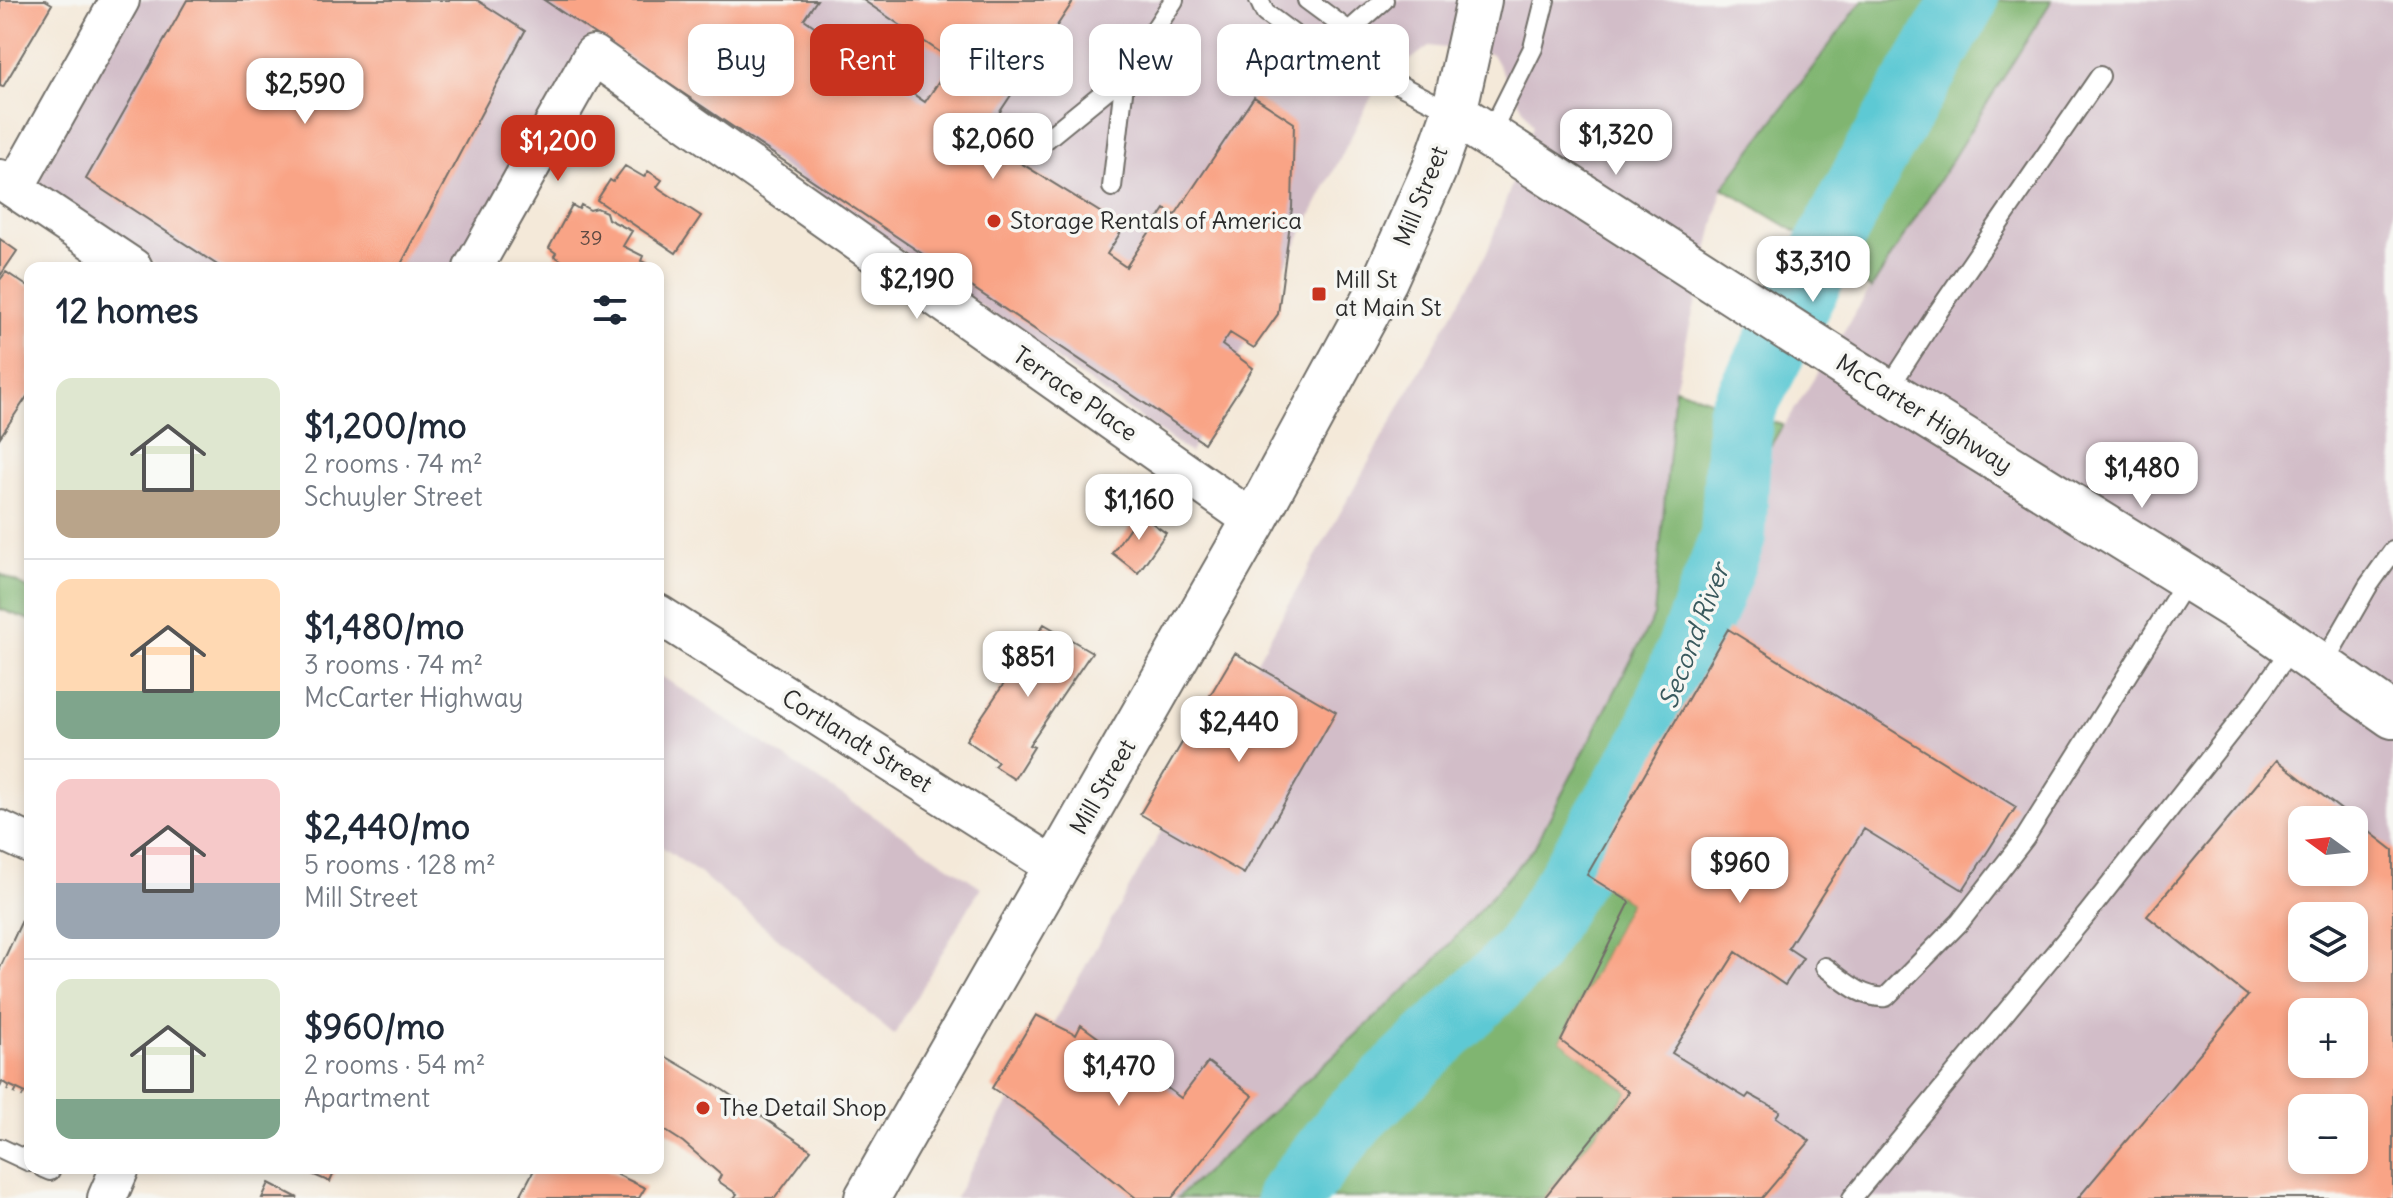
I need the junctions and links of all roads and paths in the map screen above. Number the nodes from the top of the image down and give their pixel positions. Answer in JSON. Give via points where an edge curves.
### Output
{"nodes":[{"id":1,"x":120,"y":0,"type":"edge"},
{"id":2,"x":1174,"y":0,"type":"edge"},
{"id":3,"x":1259,"y":0,"type":"edge"},
{"id":4,"x":1307,"y":0,"type":"edge"},
{"id":5,"x":1384,"y":0,"type":"edge"},
{"id":6,"x":1479,"y":0,"type":"edge"},
{"id":7,"x":1545,"y":0,"type":"edge"},
{"id":8,"x":1158,"y":24,"type":"edge"},
{"id":9,"x":1280,"y":24,"type":"edge"},
{"id":10,"x":1340,"y":24,"type":"edge"},
{"id":11,"x":1357,"y":24,"type":"edge"},
{"id":12,"x":2100,"y":76,"type":"dead end"},
{"id":13,"x":1409,"y":91,"type":"edge"},
{"id":14,"x":1099,"y":96,"type":"edge"},
{"id":15,"x":1123,"y":96,"type":"edge"},
{"id":16,"x":1471,"y":124,"type":"junction"},
{"id":17,"x":1044,"y":141,"type":"dead end"},
{"id":18,"x":8,"y":183,"type":"edge"},
{"id":19,"x":1112,"y":187,"type":"dead end"},
{"id":20,"x":124,"y":262,"type":"edge"},
{"id":21,"x":476,"y":262,"type":"edge"},
{"id":22,"x":1887,"y":391,"type":"junction"},
{"id":23,"x":1254,"y":521,"type":"junction"},
{"id":24,"x":2393,"y":551,"type":"edge"},
{"id":25,"x":2188,"y":578,"type":"junction"},
{"id":26,"x":664,"y":618,"type":"edge"},
{"id":27,"x":2307,"y":656,"type":"junction"},
{"id":28,"x":2393,"y":716,"type":"edge"},
{"id":29,"x":0,"y":830,"type":"edge"},
{"id":30,"x":24,"y":841,"type":"edge"},
{"id":31,"x":1057,"y":868,"type":"junction"},
{"id":32,"x":1825,"y":967,"type":"dead end"},
{"id":33,"x":0,"y":1085,"type":"edge"},
{"id":34,"x":24,"y":1096,"type":"edge"},
{"id":35,"x":0,"y":1148,"type":"edge"},
{"id":36,"x":24,"y":1159,"type":"edge"},
{"id":37,"x":117,"y":1174,"type":"edge"},
{"id":38,"x":107,"y":1198,"type":"edge"},
{"id":39,"x":867,"y":1198,"type":"edge"},
{"id":40,"x":1852,"y":1198,"type":"edge"}],
"edges":[{"from":1,"to":18,"type":"street"},
{"from":2,"to":8,"type":"lane"},
{"from":3,"to":9,"type":"lane"},
{"from":4,"to":10,"type":"lane"},
{"from":5,"to":11,"type":"lane"},
{"from":6,"to":16,"type":"street","name":"Mill Street"},
{"from":7,"to":16,"type":"lane","via":[[1533,48]]},
{"from":12,"to":22,"type":"lane"},
{"from":13,"to":16,"type":"lane"},
{"from":14,"to":17,"type":"lane"},
{"from":15,"to":19,"type":"lane"},
{"from":16,"to":22,"type":"street","name":"McCarter Highway"},
{"from":16,"to":23,"type":"street","name":"Mill Street","via":[[1434,170],[1385,280]]},
{"from":18,"to":20,"type":"street"},
{"from":21,"to":23,"type":"street","name":"Terrace Place","via":[[593,55]]},
{"from":22,"to":25,"type":"street","name":"McCarter Highway"},
{"from":23,"to":31,"type":"street","name":"Mill Street"},
{"from":24,"to":27,"type":"lane"},
{"from":25,"to":27,"type":"street","name":"McCarter Highway"},
{"from":25,"to":32,"type":"lane","via":[[2025,838],[1960,922],[1886,997],[1874,998]]},
{"from":26,"to":31,"type":"street","name":"Cortlandt Street"},
{"from":27,"to":28,"type":"street","name":"McCarter Highway"},
{"from":27,"to":40,"type":"lane","via":[[2254,702]]},
{"from":29,"to":30,"type":"street"},
{"from":31,"to":39,"type":"street","name":"Mill Street"},
{"from":33,"to":34,"type":"path"},
{"from":35,"to":36,"type":"lane"},
{"from":37,"to":38,"type":"street"}]}
